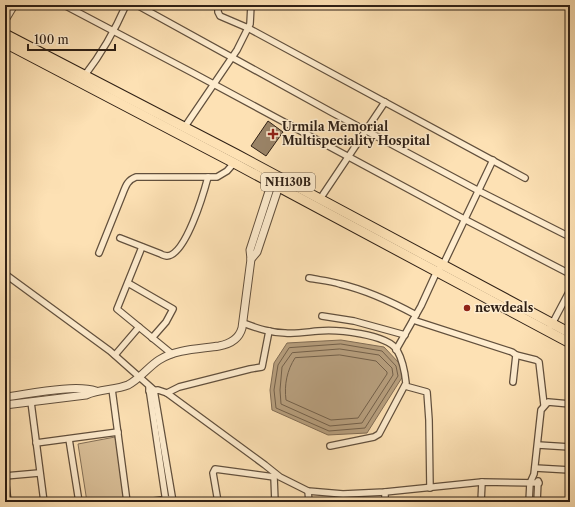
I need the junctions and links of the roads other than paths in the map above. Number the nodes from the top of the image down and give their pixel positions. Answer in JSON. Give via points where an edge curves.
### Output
{"nodes":[{"id":1,"x":14,"y":5,"type":"edge"},
{"id":2,"x":64,"y":5,"type":"edge"},
{"id":3,"x":126,"y":5,"type":"edge"},
{"id":4,"x":136,"y":5,"type":"edge"},
{"id":5,"x":218,"y":5,"type":"edge"},
{"id":6,"x":251,"y":5,"type":"edge"},
{"id":7,"x":5,"y":20,"type":"edge"},
{"id":8,"x":248,"y":28,"type":"junction"},
{"id":9,"x":114,"y":31,"type":"junction"},
{"id":10,"x":5,"y":34,"type":"edge"},
{"id":11,"x":5,"y":43,"type":"edge"},
{"id":12,"x":232,"y":58,"type":"junction"},
{"id":13,"x":85,"y":75,"type":"junction"},
{"id":14,"x":214,"y":85,"type":"junction"},
{"id":15,"x":385,"y":102,"type":"junction"},
{"id":16,"x":184,"y":128,"type":"junction"},
{"id":17,"x":367,"y":130,"type":"junction"},
{"id":18,"x":349,"y":157,"type":"junction"},
{"id":19,"x":493,"y":160,"type":"junction"},
{"id":20,"x":234,"y":163,"type":"junction"},
{"id":21,"x":208,"y":177,"type":"junction"},
{"id":22,"x":525,"y":178,"type":"dead end"},
{"id":23,"x":276,"y":181,"type":"junction"},
{"id":24,"x":478,"y":191,"type":"junction"},
{"id":25,"x":320,"y":199,"type":"junction"},
{"id":26,"x":464,"y":220,"type":"junction"},
{"id":27,"x":570,"y":237,"type":"edge"},
{"id":28,"x":120,"y":238,"type":"dead end"},
{"id":29,"x":142,"y":247,"type":"junction"},
{"id":30,"x":99,"y":253,"type":"dead end"},
{"id":31,"x":440,"y":268,"type":"junction"},
{"id":32,"x":5,"y":274,"type":"edge"},
{"id":33,"x":570,"y":274,"type":"edge"},
{"id":34,"x":309,"y":278,"type":"dead end"},
{"id":35,"x":128,"y":283,"type":"junction"},
{"id":36,"x":570,"y":290,"type":"edge"},
{"id":37,"x":322,"y":316,"type":"dead end"},
{"id":38,"x":415,"y":317,"type":"junction"},
{"id":39,"x":243,"y":323,"type":"junction"},
{"id":40,"x":139,"y":327,"type":"junction"},
{"id":41,"x":550,"y":328,"type":"junction"},
{"id":42,"x":269,"y":331,"type":"junction"},
{"id":43,"x":570,"y":334,"type":"edge"},
{"id":44,"x":405,"y":335,"type":"junction"},
{"id":45,"x":152,"y":338,"type":"junction"},
{"id":46,"x":570,"y":343,"type":"edge"},
{"id":47,"x":396,"y":350,"type":"junction"},
{"id":48,"x":172,"y":354,"type":"junction"},
{"id":49,"x":115,"y":355,"type":"junction"},
{"id":50,"x":516,"y":355,"type":"junction"},
{"id":51,"x":140,"y":377,"type":"junction"},
{"id":52,"x":513,"y":382,"type":"dead end"},
{"id":53,"x":405,"y":386,"type":"junction"},
{"id":54,"x":112,"y":389,"type":"junction"},
{"id":55,"x":151,"y":389,"type":"junction"},
{"id":56,"x":96,"y":391,"type":"junction"},
{"id":57,"x":167,"y":393,"type":"junction"},
{"id":58,"x":5,"y":396,"type":"edge"},
{"id":59,"x":31,"y":402,"type":"junction"},
{"id":60,"x":570,"y":404,"type":"edge"},
{"id":61,"x":5,"y":405,"type":"edge"},
{"id":62,"x":544,"y":405,"type":"junction"},
{"id":63,"x":118,"y":432,"type":"junction"},
{"id":64,"x":69,"y":438,"type":"junction"},
{"id":65,"x":36,"y":442,"type":"junction"},
{"id":66,"x":538,"y":445,"type":"junction"},
{"id":67,"x":330,"y":446,"type":"dead end"},
{"id":68,"x":570,"y":447,"type":"edge"},
{"id":69,"x":570,"y":470,"type":"edge"},
{"id":70,"x":535,"y":471,"type":"junction"},
{"id":71,"x":39,"y":473,"type":"junction"},
{"id":72,"x":275,"y":476,"type":"junction"},
{"id":73,"x":5,"y":477,"type":"edge"},
{"id":74,"x":482,"y":482,"type":"junction"},
{"id":75,"x":530,"y":483,"type":"junction"},
{"id":76,"x":538,"y":483,"type":"junction"},
{"id":77,"x":430,"y":488,"type":"junction"},
{"id":78,"x":308,"y":491,"type":"junction"},
{"id":79,"x":384,"y":492,"type":"junction"},
{"id":80,"x":343,"y":494,"type":"junction"},
{"id":81,"x":169,"y":500,"type":"edge"},
{"id":82,"x":8,"y":502,"type":"edge"},
{"id":83,"x":44,"y":502,"type":"edge"},
{"id":84,"x":79,"y":502,"type":"edge"},
{"id":85,"x":127,"y":502,"type":"edge"},
{"id":86,"x":146,"y":502,"type":"edge"},
{"id":87,"x":218,"y":502,"type":"edge"},
{"id":88,"x":275,"y":502,"type":"edge"},
{"id":89,"x":309,"y":502,"type":"edge"},
{"id":90,"x":343,"y":502,"type":"edge"},
{"id":91,"x":385,"y":502,"type":"edge"},
{"id":92,"x":481,"y":502,"type":"edge"},
{"id":93,"x":529,"y":502,"type":"edge"},
{"id":94,"x":537,"y":502,"type":"edge"}],
"edges":[{"from":1,"to":7,"type":"street"},
{"from":2,"to":9,"type":"street"},
{"from":3,"to":9,"type":"street"},
{"from":4,"to":12,"type":"street"},
{"from":5,"to":8,"type":"street","via":[[220,16]]},
{"from":6,"to":8,"type":"street"},
{"from":8,"to":12,"type":"street"},
{"from":8,"to":15,"type":"street"},
{"from":9,"to":13,"type":"street"},
{"from":9,"to":14,"type":"street"},
{"from":10,"to":13,"type":"highway","number":"NH130B"},
{"from":11,"to":20,"type":"highway","number":"NH130B"},
{"from":12,"to":14,"type":"street"},
{"from":12,"to":17,"type":"street"},
{"from":13,"to":16,"type":"highway","number":"NH130B"},
{"from":14,"to":16,"type":"street"},
{"from":14,"to":18,"type":"street"},
{"from":15,"to":17,"type":"street"},
{"from":15,"to":19,"type":"street"},
{"from":16,"to":23,"type":"highway","number":"NH130B"},
{"from":17,"to":18,"type":"street"},
{"from":17,"to":24,"type":"street"},
{"from":18,"to":25,"type":"street"},
{"from":18,"to":26,"type":"street"},
{"from":19,"to":22,"type":"street"},
{"from":19,"to":24,"type":"street"},
{"from":20,"to":21,"type":"street","via":[[221,175]]},
{"from":20,"to":23,"type":"highway","number":"NH130B"},
{"from":21,"to":29,"type":"street","via":[[190,230],[175,252],[167,256]]},
{"from":21,"to":30,"type":"street","via":[[131,179],[126,184]]},
{"from":23,"to":25,"type":"highway","number":"NH130B"},
{"from":23,"to":31,"type":"highway","number":"NH130B"},
{"from":23,"to":39,"type":"street","via":[[250,250]]},
{"from":24,"to":26,"type":"street"},
{"from":24,"to":27,"type":"street"},
{"from":25,"to":31,"type":"highway","number":"NH130B"},
{"from":26,"to":31,"type":"street"},
{"from":26,"to":33,"type":"street"},
{"from":28,"to":29,"type":"street"},
{"from":29,"to":35,"type":"street"},
{"from":31,"to":38,"type":"street"},
{"from":31,"to":41,"type":"highway","number":"NH130B"},
{"from":32,"to":49,"type":"street"},
{"from":34,"to":38,"type":"street","via":[[354,288],[401,307]]},
{"from":35,"to":40,"type":"street","via":[[117,309]]},
{"from":35,"to":45,"type":"street","via":[[173,309]]},
{"from":36,"to":41,"type":"street"},
{"from":37,"to":44,"type":"street","via":[[354,321]]},
{"from":38,"to":44,"type":"street"},
{"from":38,"to":50,"type":"street"},
{"from":39,"to":42,"type":"street"},
{"from":39,"to":48,"type":"street","via":[[241,333],[230,343]]},
{"from":40,"to":45,"type":"street"},
{"from":40,"to":49,"type":"street"},
{"from":41,"to":43,"type":"highway","number":"NH130B"},
{"from":41,"to":46,"type":"highway","number":"NH130B"},
{"from":42,"to":47,"type":"street","via":[[342,332],[376,338]]},
{"from":42,"to":57,"type":"street","via":[[262,367],[180,387]]},
{"from":44,"to":47,"type":"street"},
{"from":45,"to":48,"type":"street"},
{"from":47,"to":53,"type":"street","via":[[406,378]]},
{"from":48,"to":51,"type":"street","via":[[150,366]]},
{"from":49,"to":51,"type":"street"},
{"from":50,"to":52,"type":"street"},
{"from":50,"to":62,"type":"street","via":[[539,362]]},
{"from":51,"to":54,"type":"street","via":[[129,384]]},
{"from":51,"to":55,"type":"street"},
{"from":53,"to":67,"type":"street","via":[[377,436]]},
{"from":53,"to":77,"type":"street","via":[[427,392]]},
{"from":54,"to":56,"type":"street"},
{"from":54,"to":63,"type":"street"},
{"from":55,"to":57,"type":"street"},
{"from":55,"to":81,"type":"street"},
{"from":56,"to":58,"type":"street","via":[[88,388]]},
{"from":56,"to":59,"type":"street","via":[[86,395]]},
{"from":57,"to":72,"type":"street"},
{"from":59,"to":61,"type":"street"},
{"from":59,"to":65,"type":"street"},
{"from":60,"to":62,"type":"street","via":[[548,402]]},
{"from":62,"to":66,"type":"street","via":[[541,410]]},
{"from":63,"to":64,"type":"street"},
{"from":63,"to":85,"type":"street"},
{"from":64,"to":65,"type":"street"},
{"from":64,"to":84,"type":"street"},
{"from":65,"to":71,"type":"street"},
{"from":66,"to":68,"type":"street"},
{"from":66,"to":70,"type":"street"},
{"from":69,"to":70,"type":"street"},
{"from":70,"to":75,"type":"street"},
{"from":70,"to":76,"type":"street"},
{"from":71,"to":73,"type":"street"},
{"from":71,"to":83,"type":"street"},
{"from":72,"to":78,"type":"street"},
{"from":72,"to":87,"type":"street","via":[[215,469],[213,473]]},
{"from":72,"to":88,"type":"street"},
{"from":73,"to":82,"type":"street"},
{"from":74,"to":75,"type":"street"},
{"from":74,"to":77,"type":"street"},
{"from":74,"to":92,"type":"street"},
{"from":75,"to":76,"type":"street"},
{"from":75,"to":93,"type":"street"},
{"from":76,"to":94,"type":"street"},
{"from":77,"to":79,"type":"street"},
{"from":78,"to":80,"type":"street"},
{"from":78,"to":89,"type":"street"},
{"from":79,"to":80,"type":"street"},
{"from":79,"to":91,"type":"street"},
{"from":80,"to":90,"type":"street"},
{"from":81,"to":86,"type":"street"}]}
